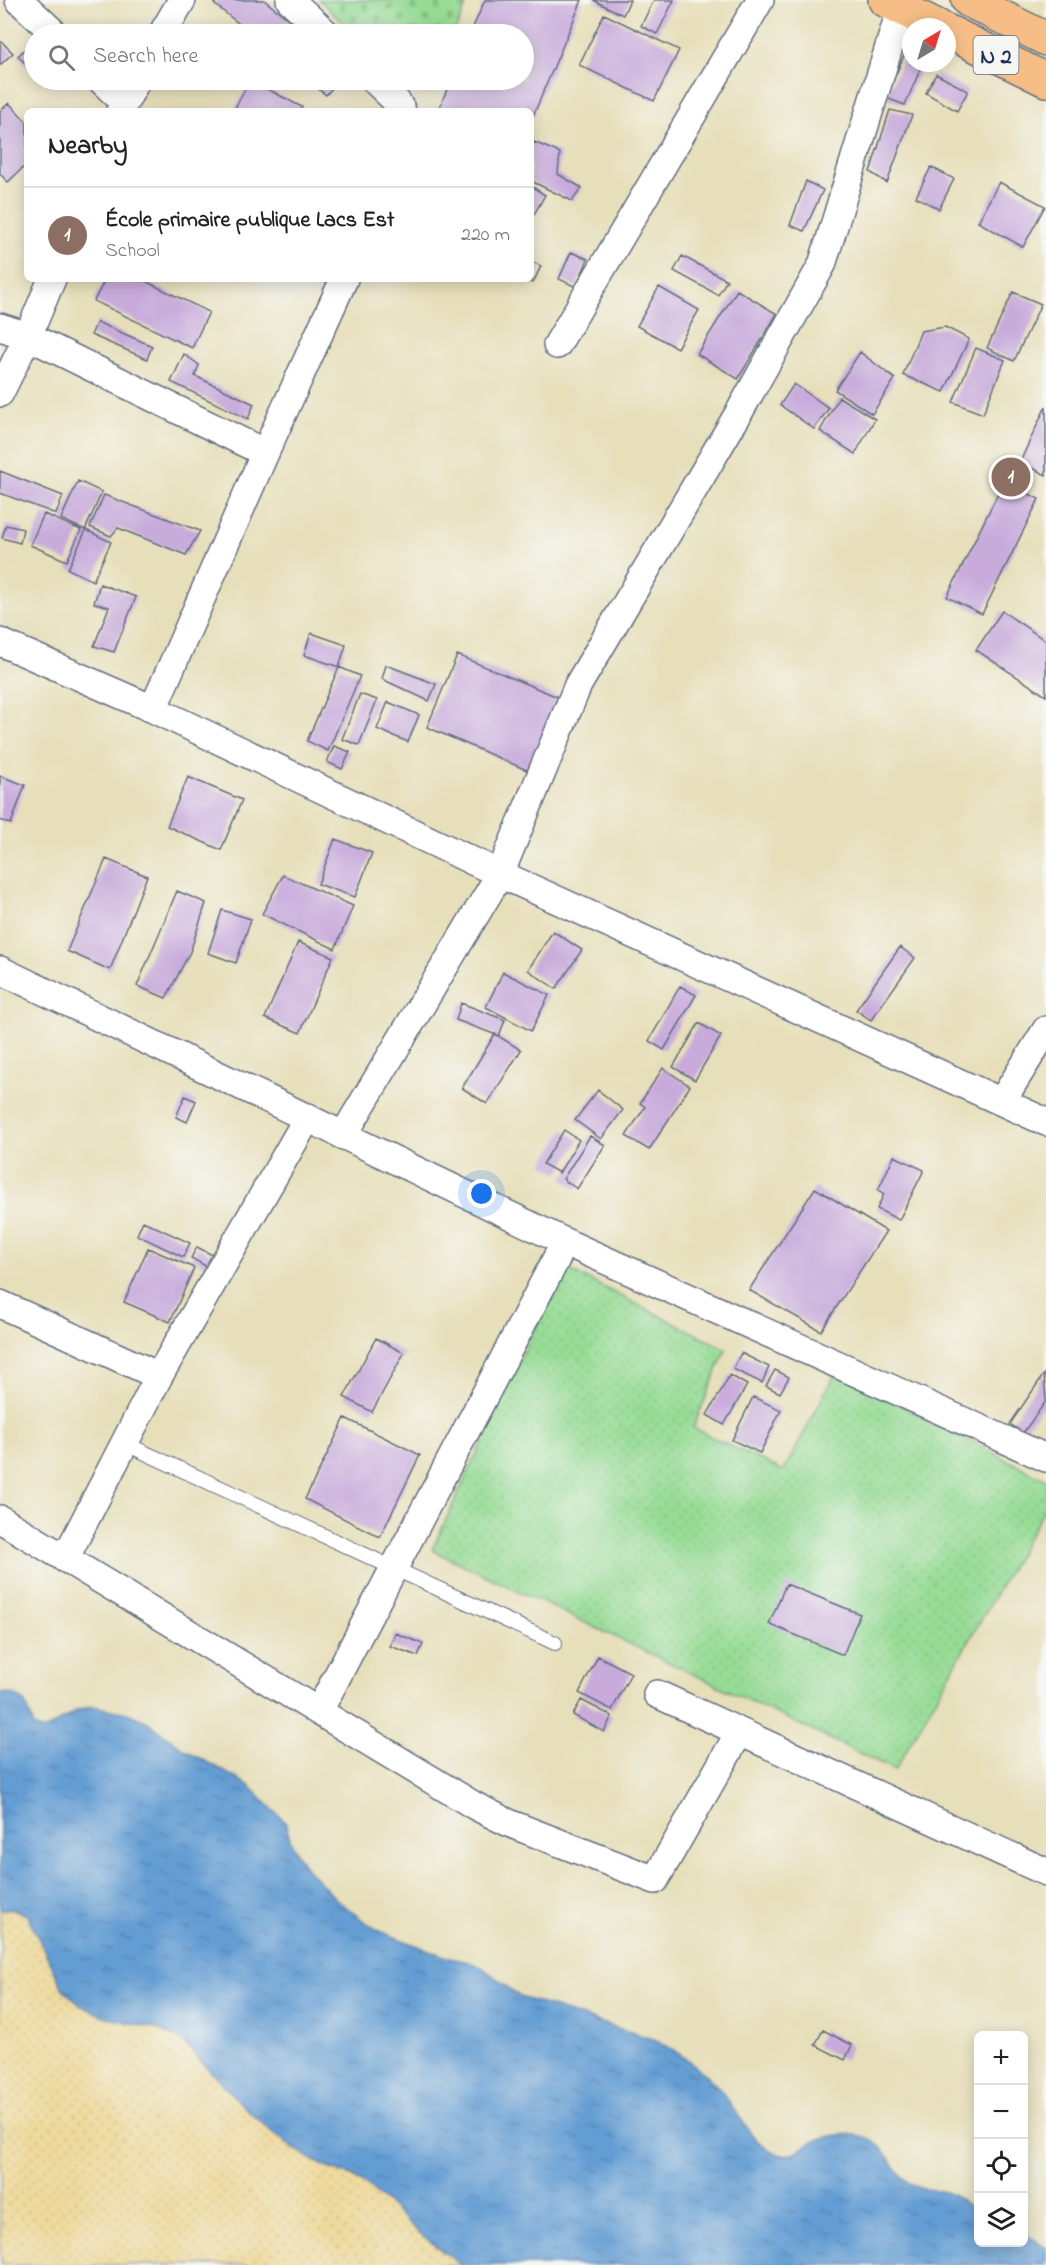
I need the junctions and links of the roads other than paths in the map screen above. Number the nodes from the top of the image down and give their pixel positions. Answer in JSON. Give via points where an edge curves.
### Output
{"nodes":[{"id":1,"x":19,"y":0,"type":"edge"},
{"id":2,"x":182,"y":0,"type":"edge"},
{"id":3,"x":290,"y":0,"type":"edge"},
{"id":4,"x":759,"y":0,"type":"edge"},
{"id":5,"x":968,"y":0,"type":"edge"},
{"id":6,"x":893,"y":4,"type":"edge"},
{"id":7,"x":921,"y":18,"type":"edge"},
{"id":8,"x":44,"y":24,"type":"edge"},
{"id":9,"x":168,"y":24,"type":"edge"},
{"id":10,"x":316,"y":24,"type":"edge"},
{"id":11,"x":956,"y":35,"type":"edge"},
{"id":12,"x":1046,"y":39,"type":"edge"},
{"id":13,"x":1046,"y":80,"type":"edge"},
{"id":14,"x":385,"y":90,"type":"edge"},
{"id":15,"x":401,"y":108,"type":"edge"},
{"id":16,"x":51,"y":282,"type":"edge"},
{"id":17,"x":343,"y":282,"type":"edge"},
{"id":18,"x":0,"y":327,"type":"edge"},
{"id":19,"x":28,"y":336,"type":"junction"},
{"id":20,"x":557,"y":345,"type":"dead end"},
{"id":21,"x":0,"y":393,"type":"edge"},
{"id":22,"x":265,"y":453,"type":"junction"},
{"id":23,"x":0,"y":642,"type":"edge"},
{"id":24,"x":153,"y":709,"type":"junction"},
{"id":25,"x":500,"y":874,"type":"junction"},
{"id":26,"x":0,"y":970,"type":"edge"},
{"id":27,"x":1046,"y":1030,"type":"edge"},
{"id":28,"x":1002,"y":1101,"type":"junction"},
{"id":29,"x":308,"y":1117,"type":"junction"},
{"id":30,"x":1046,"y":1122,"type":"edge"},
{"id":31,"x":343,"y":1136,"type":"junction"},
{"id":32,"x":565,"y":1242,"type":"junction"},
{"id":33,"x":0,"y":1304,"type":"edge"},
{"id":34,"x":159,"y":1376,"type":"junction"},
{"id":35,"x":124,"y":1443,"type":"junction"},
{"id":36,"x":1046,"y":1458,"type":"edge"},
{"id":37,"x":0,"y":1519,"type":"edge"},
{"id":38,"x":65,"y":1559,"type":"junction"},
{"id":39,"x":393,"y":1568,"type":"junction"},
{"id":40,"x":555,"y":1643,"type":"dead end"},
{"id":41,"x":657,"y":1694,"type":"dead end"},
{"id":42,"x":319,"y":1711,"type":"junction"},
{"id":43,"x":739,"y":1733,"type":"junction"},
{"id":44,"x":1046,"y":1872,"type":"edge"}],
"edges":[{"from":1,"to":8,"type":"street"},
{"from":2,"to":9,"type":"street"},
{"from":3,"to":10,"type":"street"},
{"from":4,"to":20,"type":"street"},
{"from":5,"to":12,"type":"highway","number":"N 2"},
{"from":6,"to":7,"type":"highway","number":"N 2"},
{"from":6,"to":25,"type":"street","via":[[822,265],[578,685]]},
{"from":11,"to":13,"type":"highway","number":"N 2"},
{"from":14,"to":15,"type":"street"},
{"from":16,"to":19,"type":"street"},
{"from":17,"to":22,"type":"street"},
{"from":18,"to":19,"type":"street"},
{"from":19,"to":21,"type":"street"},
{"from":19,"to":22,"type":"street"},
{"from":22,"to":24,"type":"street"},
{"from":23,"to":24,"type":"street"},
{"from":24,"to":25,"type":"street"},
{"from":25,"to":28,"type":"street"},
{"from":25,"to":31,"type":"street"},
{"from":26,"to":29,"type":"street"},
{"from":27,"to":28,"type":"street"},
{"from":28,"to":30,"type":"street"},
{"from":29,"to":31,"type":"street"},
{"from":29,"to":34,"type":"street"},
{"from":31,"to":32,"type":"street"},
{"from":32,"to":36,"type":"street"},
{"from":32,"to":39,"type":"street"},
{"from":33,"to":34,"type":"street"},
{"from":34,"to":35,"type":"street"},
{"from":35,"to":38,"type":"street"},
{"from":35,"to":39,"type":"lane"},
{"from":37,"to":38,"type":"street"},
{"from":38,"to":42,"type":"street"},
{"from":39,"to":40,"type":"lane"},
{"from":39,"to":42,"type":"street"},
{"from":41,"to":43,"type":"street"},
{"from":42,"to":43,"type":"street","via":[[474,1806],[655,1880]]},
{"from":43,"to":44,"type":"street"}]}
